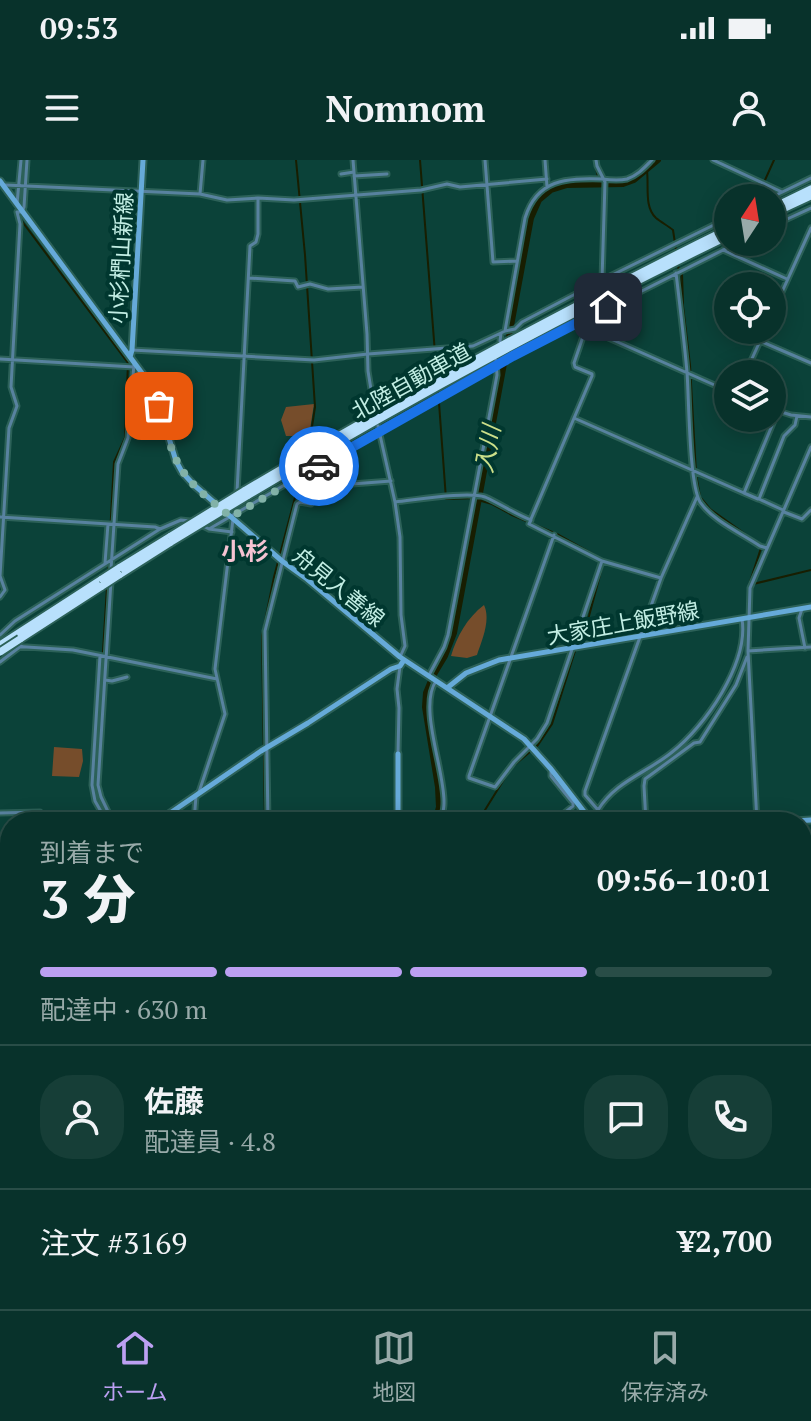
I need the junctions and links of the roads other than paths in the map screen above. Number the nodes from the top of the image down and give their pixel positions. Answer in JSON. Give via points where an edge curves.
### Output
{"nodes":[{"id":1,"x":21,"y":160,"type":"edge"},
{"id":2,"x":27,"y":160,"type":"edge"},
{"id":3,"x":143,"y":160,"type":"edge"},
{"id":4,"x":203,"y":160,"type":"edge"},
{"id":5,"x":353,"y":160,"type":"edge"},
{"id":6,"x":485,"y":160,"type":"edge"},
{"id":7,"x":545,"y":160,"type":"edge"},
{"id":8,"x":596,"y":160,"type":"edge"},
{"id":9,"x":652,"y":160,"type":"edge"},
{"id":10,"x":713,"y":160,"type":"edge"},
{"id":11,"x":341,"y":174,"type":"dead end"},
{"id":12,"x":354,"y":174,"type":"junction"},
{"id":13,"x":387,"y":174,"type":"dead end"},
{"id":14,"x":811,"y":178,"type":"edge"},
{"id":15,"x":547,"y":179,"type":"junction"},
{"id":16,"x":604,"y":180,"type":"junction"},
{"id":17,"x":1,"y":183,"type":"edge"},
{"id":18,"x":765,"y":184,"type":"edge"},
{"id":19,"x":23,"y":185,"type":"junction"},
{"id":20,"x":487,"y":185,"type":"junction"},
{"id":21,"x":547,"y":187,"type":"junction"},
{"id":22,"x":811,"y":189,"type":"edge"},
{"id":23,"x":786,"y":190,"type":"edge"},
{"id":24,"x":141,"y":191,"type":"junction"},
{"id":25,"x":200,"y":194,"type":"junction"},
{"id":26,"x":355,"y":195,"type":"junction"},
{"id":27,"x":811,"y":196,"type":"edge"},
{"id":28,"x":258,"y":198,"type":"junction"},
{"id":29,"x":786,"y":201,"type":"edge"},
{"id":30,"x":17,"y":205,"type":"junction"},
{"id":31,"x":786,"y":208,"type":"edge"},
{"id":32,"x":811,"y":208,"type":"edge"},
{"id":33,"x":22,"y":212,"type":"junction"},
{"id":34,"x":786,"y":220,"type":"edge"},
{"id":35,"x":811,"y":228,"type":"edge"},
{"id":36,"x":714,"y":229,"type":"edge"},
{"id":37,"x":714,"y":237,"type":"edge"},
{"id":38,"x":714,"y":242,"type":"edge"},
{"id":39,"x":714,"y":251,"type":"edge"},
{"id":40,"x":736,"y":256,"type":"edge"},
{"id":41,"x":679,"y":257,"type":"junction"},
{"id":42,"x":517,"y":261,"type":"junction"},
{"id":43,"x":676,"y":273,"type":"junction"},
{"id":44,"x":249,"y":278,"type":"junction"},
{"id":45,"x":787,"y":279,"type":"joint"},
{"id":46,"x":602,"y":280,"type":"junction"},
{"id":47,"x":363,"y":287,"type":"junction"},
{"id":48,"x":584,"y":318,"type":"junction"},
{"id":49,"x":586,"y":328,"type":"junction"},
{"id":50,"x":503,"y":332,"type":"junction"},
{"id":51,"x":513,"y":344,"type":"junction"},
{"id":52,"x":767,"y":344,"type":"edge"},
{"id":53,"x":132,"y":350,"type":"junction"},
{"id":54,"x":368,"y":354,"type":"junction"},
{"id":55,"x":499,"y":354,"type":"junction"},
{"id":56,"x":245,"y":356,"type":"junction"},
{"id":57,"x":130,"y":357,"type":"junction"},
{"id":58,"x":0,"y":359,"type":"edge"},
{"id":59,"x":12,"y":359,"type":"junction"},
{"id":60,"x":811,"y":363,"type":"edge"},
{"id":61,"x":134,"y":365,"type":"junction"},
{"id":62,"x":687,"y":373,"type":"junction"},
{"id":63,"x":714,"y":385,"type":"edge"},
{"id":64,"x":374,"y":408,"type":"dead end"},
{"id":65,"x":786,"y":413,"type":"edge"},
{"id":66,"x":797,"y":416,"type":"junction"},
{"id":67,"x":811,"y":417,"type":"edge"},
{"id":68,"x":574,"y":418,"type":"junction"},
{"id":69,"x":378,"y":428,"type":"junction"},
{"id":70,"x":769,"y":432,"type":"edge"},
{"id":71,"x":811,"y":447,"type":"edge"},
{"id":72,"x":693,"y":471,"type":"junction"},
{"id":73,"x":391,"y":481,"type":"junction"},
{"id":74,"x":744,"y":493,"type":"junction"},
{"id":75,"x":475,"y":495,"type":"junction"},
{"id":76,"x":697,"y":497,"type":"junction"},
{"id":77,"x":759,"y":499,"type":"junction"},
{"id":78,"x":395,"y":502,"type":"junction"},
{"id":79,"x":244,"y":510,"type":"junction"},
{"id":80,"x":811,"y":510,"type":"edge"},
{"id":81,"x":783,"y":511,"type":"junction"},
{"id":82,"x":2,"y":518,"type":"edge"},
{"id":83,"x":232,"y":518,"type":"junction"},
{"id":84,"x":531,"y":520,"type":"junction"},
{"id":85,"x":108,"y":524,"type":"junction"},
{"id":86,"x":114,"y":524,"type":"junction"},
{"id":87,"x":160,"y":529,"type":"junction"},
{"id":88,"x":209,"y":529,"type":"junction"},
{"id":89,"x":232,"y":532,"type":"junction"},
{"id":90,"x":554,"y":535,"type":"junction"},
{"id":91,"x":767,"y":548,"type":"junction"},
{"id":92,"x":112,"y":559,"type":"junction"},
{"id":93,"x":282,"y":561,"type":"junction"},
{"id":94,"x":602,"y":561,"type":"junction"},
{"id":95,"x":105,"y":563,"type":"junction"},
{"id":96,"x":661,"y":578,"type":"junction"},
{"id":97,"x":0,"y":597,"type":"edge"},
{"id":98,"x":811,"y":607,"type":"edge"},
{"id":99,"x":802,"y":609,"type":"junction"},
{"id":100,"x":745,"y":618,"type":"junction"},
{"id":101,"x":0,"y":635,"type":"edge"},
{"id":102,"x":641,"y":636,"type":"junction"},
{"id":103,"x":19,"y":640,"type":"junction"},
{"id":104,"x":0,"y":645,"type":"edge"},
{"id":105,"x":576,"y":647,"type":"junction"},
{"id":106,"x":811,"y":647,"type":"edge"},
{"id":107,"x":805,"y":648,"type":"junction"},
{"id":108,"x":0,"y":652,"type":"edge"},
{"id":109,"x":748,"y":652,"type":"junction"},
{"id":110,"x":103,"y":656,"type":"junction"},
{"id":111,"x":402,"y":658,"type":"junction"},
{"id":112,"x":510,"y":658,"type":"junction"},
{"id":113,"x":0,"y":662,"type":"edge"},
{"id":114,"x":400,"y":666,"type":"junction"},
{"id":115,"x":429,"y":675,"type":"junction"},
{"id":116,"x":127,"y":677,"type":"dead end"},
{"id":117,"x":217,"y":679,"type":"junction"},
{"id":118,"x":105,"y":680,"type":"junction"},
{"id":119,"x":436,"y":681,"type":"junction"},
{"id":120,"x":447,"y":688,"type":"junction"},
{"id":121,"x":490,"y":716,"type":"junction"},
{"id":122,"x":531,"y":745,"type":"junction"},
{"id":123,"x":265,"y":749,"type":"junction"},
{"id":124,"x":398,"y":754,"type":"joint"},
{"id":125,"x":551,"y":769,"type":"junction"},
{"id":126,"x":197,"y":794,"type":"junction"},
{"id":127,"x":598,"y":810,"type":"joint"},
{"id":128,"x":101,"y":812,"type":"edge"},
{"id":129,"x":108,"y":812,"type":"edge"},
{"id":130,"x":171,"y":812,"type":"edge"},
{"id":131,"x":195,"y":812,"type":"edge"},
{"id":132,"x":268,"y":812,"type":"edge"},
{"id":133,"x":398,"y":812,"type":"edge"},
{"id":134,"x":442,"y":812,"type":"edge"},
{"id":135,"x":566,"y":812,"type":"edge"},
{"id":136,"x":584,"y":812,"type":"edge"},
{"id":137,"x":645,"y":812,"type":"edge"},
{"id":138,"x":756,"y":812,"type":"edge"}],
"edges":[{"from":1,"to":19,"type":"street"},
{"from":2,"to":19,"type":"street"},
{"from":3,"to":24,"type":"main road","name":"小杉椚山新線"},
{"from":4,"to":25,"type":"street"},
{"from":5,"to":12,"type":"street"},
{"from":6,"to":20,"type":"street"},
{"from":7,"to":15,"type":"street"},
{"from":8,"to":16,"type":"street"},
{"from":9,"to":16,"type":"street","via":[[630,178]]},
{"from":10,"to":18,"type":"street"},
{"from":11,"to":12,"type":"street"},
{"from":12,"to":13,"type":"street"},
{"from":12,"to":26,"type":"street"},
{"from":14,"to":23,"type":"street"},
{"from":15,"to":20,"type":"street"},
{"from":15,"to":21,"type":"street"},
{"from":16,"to":21,"type":"street","via":[[570,180]]},
{"from":16,"to":46,"type":"street"},
{"from":17,"to":19,"type":"street"},
{"from":17,"to":30,"type":"main road","name":"舟見入善線"},
{"from":19,"to":24,"type":"street"},
{"from":19,"to":30,"type":"street"},
{"from":19,"to":33,"type":"street"},
{"from":20,"to":26,"type":"street","via":[[447,184]]},
{"from":20,"to":42,"type":"street","via":[[493,262]]},
{"from":21,"to":42,"type":"street","via":[[529,205]]},
{"from":22,"to":29,"type":"highway"},
{"from":24,"to":25,"type":"street"},
{"from":24,"to":53,"type":"main road","name":"小杉椚山新線"},
{"from":25,"to":28,"type":"street","via":[[227,200]]},
{"from":26,"to":28,"type":"street"},
{"from":26,"to":47,"type":"street"},
{"from":27,"to":31,"type":"highway"},
{"from":28,"to":44,"type":"street","via":[[258,234],[250,246]]},
{"from":30,"to":33,"type":"main road","name":"舟見入善線"},
{"from":32,"to":34,"type":"street"},
{"from":33,"to":57,"type":"main road","name":"舟見入善線"},
{"from":33,"to":59,"type":"street","via":[[17,212]]},
{"from":35,"to":45,"type":"street"},
{"from":36,"to":41,"type":"street"},
{"from":37,"to":41,"type":"highway","name":"北陸自動車道"},
{"from":38,"to":41,"type":"highway","name":"北陸自動車道"},
{"from":39,"to":41,"type":"street"},
{"from":40,"to":45,"type":"street"},
{"from":41,"to":43,"type":"street"},
{"from":41,"to":46,"type":"street"},
{"from":41,"to":51,"type":"highway","name":"北陸自動車道"},
{"from":42,"to":50,"type":"street"},
{"from":43,"to":48,"type":"street"},
{"from":43,"to":62,"type":"street"},
{"from":44,"to":47,"type":"street","via":[[287,279],[298,287]]},
{"from":44,"to":56,"type":"street"},
{"from":46,"to":51,"type":"street","via":[[522,322]]},
{"from":47,"to":54,"type":"street"},
{"from":48,"to":49,"type":"street"},
{"from":48,"to":51,"type":"street"},
{"from":49,"to":62,"type":"street"},
{"from":49,"to":68,"type":"street","via":[[574,363],[592,376]]},
{"from":50,"to":51,"type":"street"},
{"from":50,"to":54,"type":"street","via":[[473,346]]},
{"from":50,"to":55,"type":"street"},
{"from":51,"to":55,"type":"highway","name":"北陸自動車道"},
{"from":51,"to":55,"type":"street"},
{"from":52,"to":60,"type":"street"},
{"from":53,"to":56,"type":"street"},
{"from":53,"to":57,"type":"main road","name":"小杉椚山新線"},
{"from":54,"to":56,"type":"street","via":[[314,360]]},
{"from":54,"to":64,"type":"street"},
{"from":55,"to":69,"type":"street"},
{"from":55,"to":75,"type":"street"},
{"from":55,"to":103,"type":"highway","name":"北陸自動車道","bridge":true,"via":[[246,494]]},
{"from":56,"to":79,"type":"street","via":[[237,491]]},
{"from":57,"to":61,"type":"main road","name":"舟見入善線"},
{"from":58,"to":59,"type":"street"},
{"from":59,"to":61,"type":"street"},
{"from":59,"to":82,"type":"street","via":[[17,406],[9,428]]},
{"from":61,"to":83,"type":"main road","name":"舟見入善線","via":[[156,396],[182,472]]},
{"from":61,"to":86,"type":"street"},
{"from":62,"to":63,"type":"street"},
{"from":62,"to":72,"type":"street"},
{"from":65,"to":66,"type":"street"},
{"from":66,"to":67,"type":"street"},
{"from":66,"to":77,"type":"street"},
{"from":68,"to":72,"type":"street"},
{"from":68,"to":84,"type":"street"},
{"from":69,"to":73,"type":"street"},
{"from":69,"to":79,"type":"street"},
{"from":70,"to":74,"type":"street"},
{"from":71,"to":81,"type":"street"},
{"from":72,"to":74,"type":"street"},
{"from":72,"to":76,"type":"street"},
{"from":73,"to":78,"type":"street"},
{"from":73,"to":93,"type":"street","via":[[326,486],[311,504],[297,504]]},
{"from":74,"to":77,"type":"street"},
{"from":75,"to":78,"type":"street"},
{"from":75,"to":84,"type":"street"},
{"from":75,"to":115,"type":"street","via":[[448,635]]},
{"from":76,"to":91,"type":"street","via":[[717,518]]},
{"from":76,"to":96,"type":"street"},
{"from":77,"to":81,"type":"street"},
{"from":78,"to":111,"type":"street"},
{"from":79,"to":83,"type":"street"},
{"from":80,"to":81,"type":"street","via":[[802,519]]},
{"from":81,"to":91,"type":"street"},
{"from":82,"to":85,"type":"street"},
{"from":82,"to":97,"type":"street","via":[[0,576],[5,590]]},
{"from":83,"to":88,"type":"street"},
{"from":83,"to":89,"type":"street"},
{"from":83,"to":93,"type":"main road","name":"舟見入善線"},
{"from":84,"to":90,"type":"street","via":[[529,524]]},
{"from":85,"to":86,"type":"street"},
{"from":85,"to":95,"type":"street"},
{"from":86,"to":87,"type":"street"},
{"from":86,"to":92,"type":"street"},
{"from":87,"to":88,"type":"street","via":[[187,519]]},
{"from":87,"to":92,"type":"street"},
{"from":88,"to":89,"type":"street"},
{"from":89,"to":117,"type":"street"},
{"from":90,"to":94,"type":"street"},
{"from":90,"to":112,"type":"street"},
{"from":91,"to":100,"type":"street","via":[[750,588]]},
{"from":92,"to":95,"type":"street"},
{"from":92,"to":110,"type":"street"},
{"from":93,"to":111,"type":"main road","name":"舟見入善線"},
{"from":93,"to":123,"type":"street","via":[[265,631]]},
{"from":94,"to":96,"type":"street"},
{"from":94,"to":105,"type":"street"},
{"from":95,"to":101,"type":"street"},
{"from":96,"to":102,"type":"street"},
{"from":98,"to":99,"type":"main road","name":"大家庄上飯野線"},
{"from":99,"to":100,"type":"main road","name":"大家庄上飯野線"},
{"from":99,"to":107,"type":"street"},
{"from":100,"to":102,"type":"main road","name":"大家庄上飯野線"},
{"from":100,"to":109,"type":"street"},
{"from":100,"to":127,"type":"street","via":[[735,665],[706,715],[674,751],[614,790]]},
{"from":102,"to":105,"type":"main road","name":"大家庄上飯野線"},
{"from":102,"to":127,"type":"street","via":[[585,791]]},
{"from":103,"to":104,"type":"highway","name":"北陸自動車道"},
{"from":103,"to":104,"type":"street"},
{"from":103,"to":108,"type":"highway","name":"北陸自動車道","bridge":true},
{"from":103,"to":110,"type":"street"},
{"from":103,"to":113,"type":"street"},
{"from":105,"to":112,"type":"main road","name":"大家庄上飯野線"},
{"from":105,"to":122,"type":"street","via":[[547,723]]},
{"from":106,"to":107,"type":"street"},
{"from":107,"to":109,"type":"street"},
{"from":109,"to":137,"type":"street","via":[[736,685],[700,742],[645,779]]},
{"from":109,"to":138,"type":"street"},
{"from":110,"to":117,"type":"street"},
{"from":110,"to":118,"type":"street"},
{"from":110,"to":128,"type":"street","via":[[92,778]]},
{"from":111,"to":114,"type":"main road"},
{"from":111,"to":115,"type":"main road","name":"舟見入善線"},
{"from":112,"to":120,"type":"main road","name":"大家庄上飯野線","via":[[466,673]]},
{"from":112,"to":121,"type":"street"},
{"from":114,"to":123,"type":"main road"},
{"from":114,"to":124,"type":"street"},
{"from":115,"to":119,"type":"main road","name":"舟見入善線"},
{"from":116,"to":118,"type":"street"},
{"from":117,"to":126,"type":"street","via":[[225,714]]},
{"from":118,"to":129,"type":"street","via":[[98,785]]},
{"from":119,"to":120,"type":"main road","name":"舟見入善線"},
{"from":119,"to":134,"type":"street","via":[[429,703]]},
{"from":120,"to":121,"type":"main road","name":"舟見入善線"},
{"from":121,"to":122,"type":"main road","name":"舟見入善線"},
{"from":121,"to":122,"type":"street","via":[[469,778],[495,787]]},
{"from":122,"to":125,"type":"main road","name":"舟見入善線"},
{"from":123,"to":126,"type":"main road"},
{"from":123,"to":132,"type":"street"},
{"from":124,"to":133,"type":"main road"},
{"from":125,"to":135,"type":"street","via":[[573,803]]},
{"from":125,"to":136,"type":"main road","name":"舟見入善線"},
{"from":126,"to":130,"type":"main road"},
{"from":126,"to":131,"type":"street"}]}
